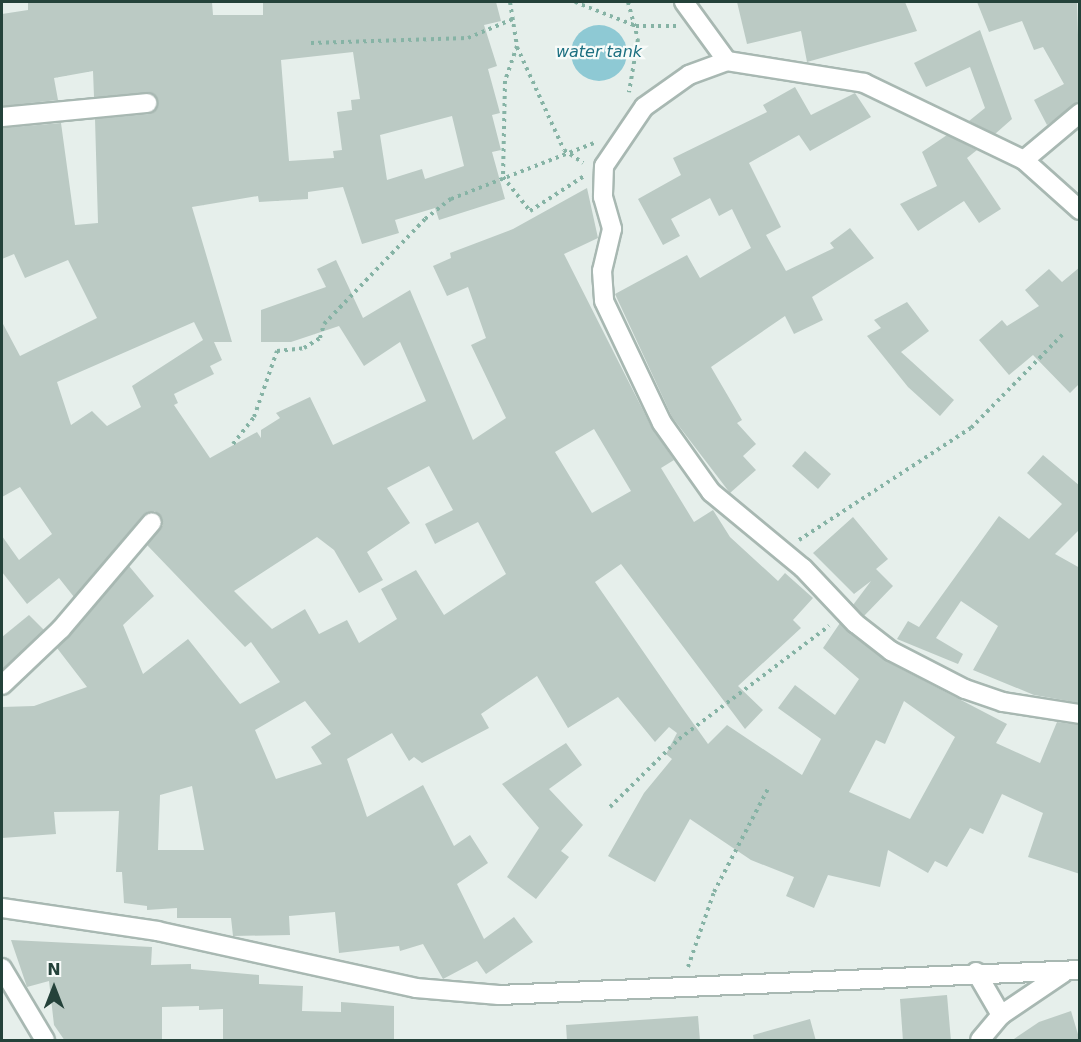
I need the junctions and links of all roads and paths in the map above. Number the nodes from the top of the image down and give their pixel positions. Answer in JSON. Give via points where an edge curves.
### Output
{"nodes":[{"id":1,"x":510,"y":2,"type":"edge"},
{"id":2,"x":575,"y":2,"type":"edge"},
{"id":3,"x":628,"y":2,"type":"edge"},
{"id":4,"x":684,"y":2,"type":"edge"},
{"id":5,"x":513,"y":19,"type":"junction"},
{"id":6,"x":637,"y":23,"type":"junction"},
{"id":7,"x":700,"y":26,"type":"junction"},
{"id":8,"x":311,"y":43,"type":"dead end"},
{"id":9,"x":517,"y":46,"type":"junction"},
{"id":10,"x":727,"y":61,"type":"junction"},
{"id":11,"x":626,"y":101,"type":"dead end"},
{"id":12,"x":147,"y":103,"type":"dead end"},
{"id":13,"x":1080,"y":113,"type":"edge"},
{"id":14,"x":2,"y":117,"type":"edge"},
{"id":15,"x":602,"y":137,"type":"dead end"},
{"id":16,"x":564,"y":150,"type":"junction"},
{"id":17,"x":1024,"y":160,"type":"junction"},
{"id":18,"x":587,"y":173,"type":"junction"},
{"id":19,"x":503,"y":177,"type":"junction"},
{"id":20,"x":603,"y":197,"type":"junction"},
{"id":21,"x":1080,"y":210,"type":"edge"},
{"id":22,"x":1064,"y":333,"type":"dead end"},
{"id":23,"x":233,"y":444,"type":"dead end"},
{"id":24,"x":152,"y":522,"type":"dead end"},
{"id":25,"x":785,"y":553,"type":"junction"},
{"id":26,"x":844,"y":611,"type":"junction"},
{"id":27,"x":2,"y":685,"type":"edge"},
{"id":28,"x":1080,"y":714,"type":"edge"},
{"id":29,"x":769,"y":787,"type":"dead end"},
{"id":30,"x":610,"y":807,"type":"dead end"},
{"id":31,"x":2,"y":908,"type":"edge"},
{"id":32,"x":2,"y":968,"type":"edge"},
{"id":33,"x":976,"y":972,"type":"junction"},
{"id":34,"x":1071,"y":972,"type":"edge"},
{"id":35,"x":683,"y":988,"type":"junction"},
{"id":36,"x":1001,"y":1016,"type":"junction"},
{"id":37,"x":45,"y":1041,"type":"edge"},
{"id":38,"x":980,"y":1041,"type":"edge"}],
"edges":[{"from":1,"to":5,"type":"path"},
{"from":2,"to":6,"type":"path"},
{"from":3,"to":6,"type":"path"},
{"from":4,"to":7,"type":"street"},
{"from":5,"to":8,"type":"path","via":[[468,38]]},
{"from":5,"to":9,"type":"path"},
{"from":6,"to":7,"type":"path"},
{"from":6,"to":11,"type":"path","via":[[637,54]]},
{"from":7,"to":10,"type":"street"},
{"from":9,"to":16,"type":"path"},
{"from":9,"to":19,"type":"path","via":[[505,81]]},
{"from":10,"to":17,"type":"street","via":[[864,83]]},
{"from":10,"to":20,"type":"street","via":[[689,75],[644,107],[604,166]]},
{"from":12,"to":14,"type":"street"},
{"from":13,"to":17,"type":"street"},
{"from":15,"to":16,"type":"path"},
{"from":16,"to":18,"type":"path","via":[[578,158]]},
{"from":16,"to":19,"type":"path"},
{"from":17,"to":21,"type":"street"},
{"from":18,"to":19,"type":"path","via":[[530,212]]},
{"from":18,"to":20,"type":"path"},
{"from":19,"to":23,"type":"path","via":[[451,199],[425,219],[324,324],[320,338],[304,348],[277,351],[254,417]]},
{"from":20,"to":25,"type":"street","via":[[612,229],[602,271],[604,301],[662,423],[711,492]]},
{"from":22,"to":25,"type":"path","via":[[971,428],[825,518]]},
{"from":24,"to":27,"type":"street","via":[[61,629]]},
{"from":25,"to":26,"type":"street"},
{"from":26,"to":28,"type":"street","via":[[891,651],[934,676],[1003,702]]},
{"from":26,"to":30,"type":"path","via":[[814,642],[794,651],[679,739]]},
{"from":29,"to":35,"type":"path","via":[[714,892]]},
{"from":31,"to":35,"type":"street","via":[[157,932],[416,988],[499,995]]},
{"from":32,"to":37,"type":"street"},
{"from":33,"to":34,"type":"street"},
{"from":33,"to":35,"type":"street"},
{"from":33,"to":36,"type":"street"},
{"from":34,"to":36,"type":"street"},
{"from":36,"to":38,"type":"street"}]}
